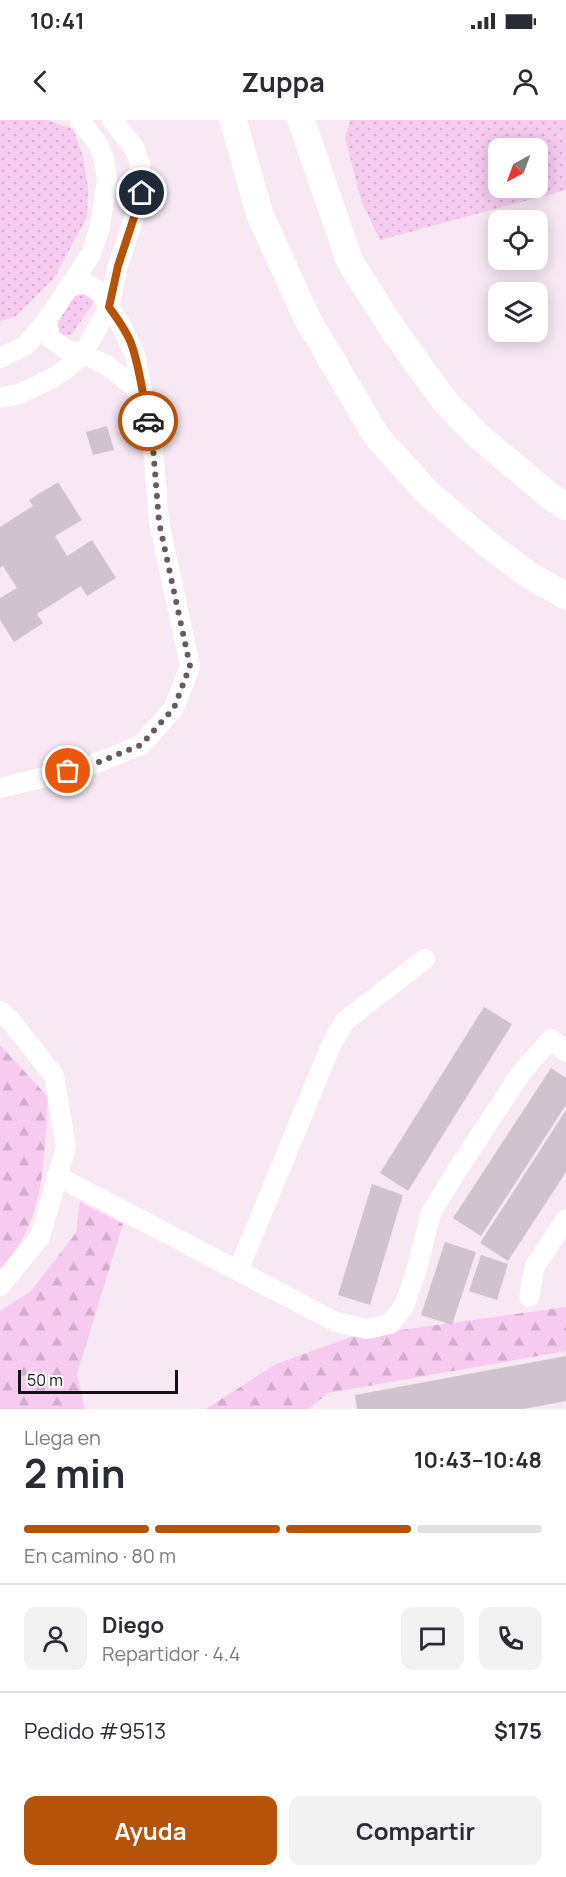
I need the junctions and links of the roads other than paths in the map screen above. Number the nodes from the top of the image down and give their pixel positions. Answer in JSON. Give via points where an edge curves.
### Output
{"nodes":[{"id":1,"x":80,"y":120,"type":"edge"},
{"id":2,"x":112,"y":120,"type":"edge"},
{"id":3,"x":233,"y":120,"type":"edge"},
{"id":4,"x":302,"y":120,"type":"edge"},
{"id":5,"x":70,"y":287,"type":"junction"},
{"id":6,"x":109,"y":307,"type":"junction"},
{"id":7,"x":47,"y":320,"type":"junction"},
{"id":8,"x":83,"y":354,"type":"junction"},
{"id":9,"x":0,"y":358,"type":"edge"},
{"id":10,"x":0,"y":397,"type":"edge"},
{"id":11,"x":144,"y":400,"type":"junction"},
{"id":12,"x":566,"y":507,"type":"edge"},
{"id":13,"x":566,"y":596,"type":"edge"},
{"id":14,"x":0,"y":788,"type":"edge"},
{"id":15,"x":425,"y":959,"type":"dead end"},
{"id":16,"x":0,"y":1011,"type":"edge"},
{"id":17,"x":566,"y":1052,"type":"edge"},
{"id":18,"x":57,"y":1176,"type":"junction"},
{"id":19,"x":566,"y":1219,"type":"edge"},
{"id":20,"x":238,"y":1271,"type":"junction"},
{"id":21,"x":0,"y":1286,"type":"edge"},
{"id":22,"x":529,"y":1297,"type":"dead end"}],
"edges":[{"from":1,"to":5,"type":"street","via":[[98,144],[107,181],[100,227],[91,254]]},
{"from":2,"to":6,"type":"street","via":[[135,149],[142,193]]},
{"from":3,"to":13,"type":"street","via":[[260,215],[308,320],[377,437],[428,493],[485,542],[529,575]]},
{"from":4,"to":12,"type":"street","via":[[350,262],[394,332],[443,399],[476,434]]},
{"from":5,"to":6,"type":"street","via":[[85,283],[98,291]]},
{"from":5,"to":7,"type":"street"},
{"from":6,"to":8,"type":"street"},
{"from":6,"to":11,"type":"street","via":[[130,342]]},
{"from":7,"to":8,"type":"street","via":[[50,338],[67,350]]},
{"from":7,"to":9,"type":"street","via":[[25,346]]},
{"from":8,"to":10,"type":"street","via":[[51,379],[19,394]]},
{"from":8,"to":11,"type":"street","via":[[105,364]]},
{"from":11,"to":14,"type":"street","via":[[153,447],[159,522],[190,666],[174,708],[141,745],[89,766]]},
{"from":15,"to":20,"type":"street","via":[[345,1021],[332,1043]]},
{"from":16,"to":18,"type":"street","via":[[54,1076],[66,1147]]},
{"from":17,"to":20,"type":"street","via":[[551,1039],[521,1073],[456,1172],[431,1214],[405,1306],[390,1324],[368,1329],[336,1322]]},
{"from":18,"to":20,"type":"street"},
{"from":18,"to":21,"type":"street","via":[[40,1237]]},
{"from":19,"to":22,"type":"street","via":[[535,1266]]}]}
